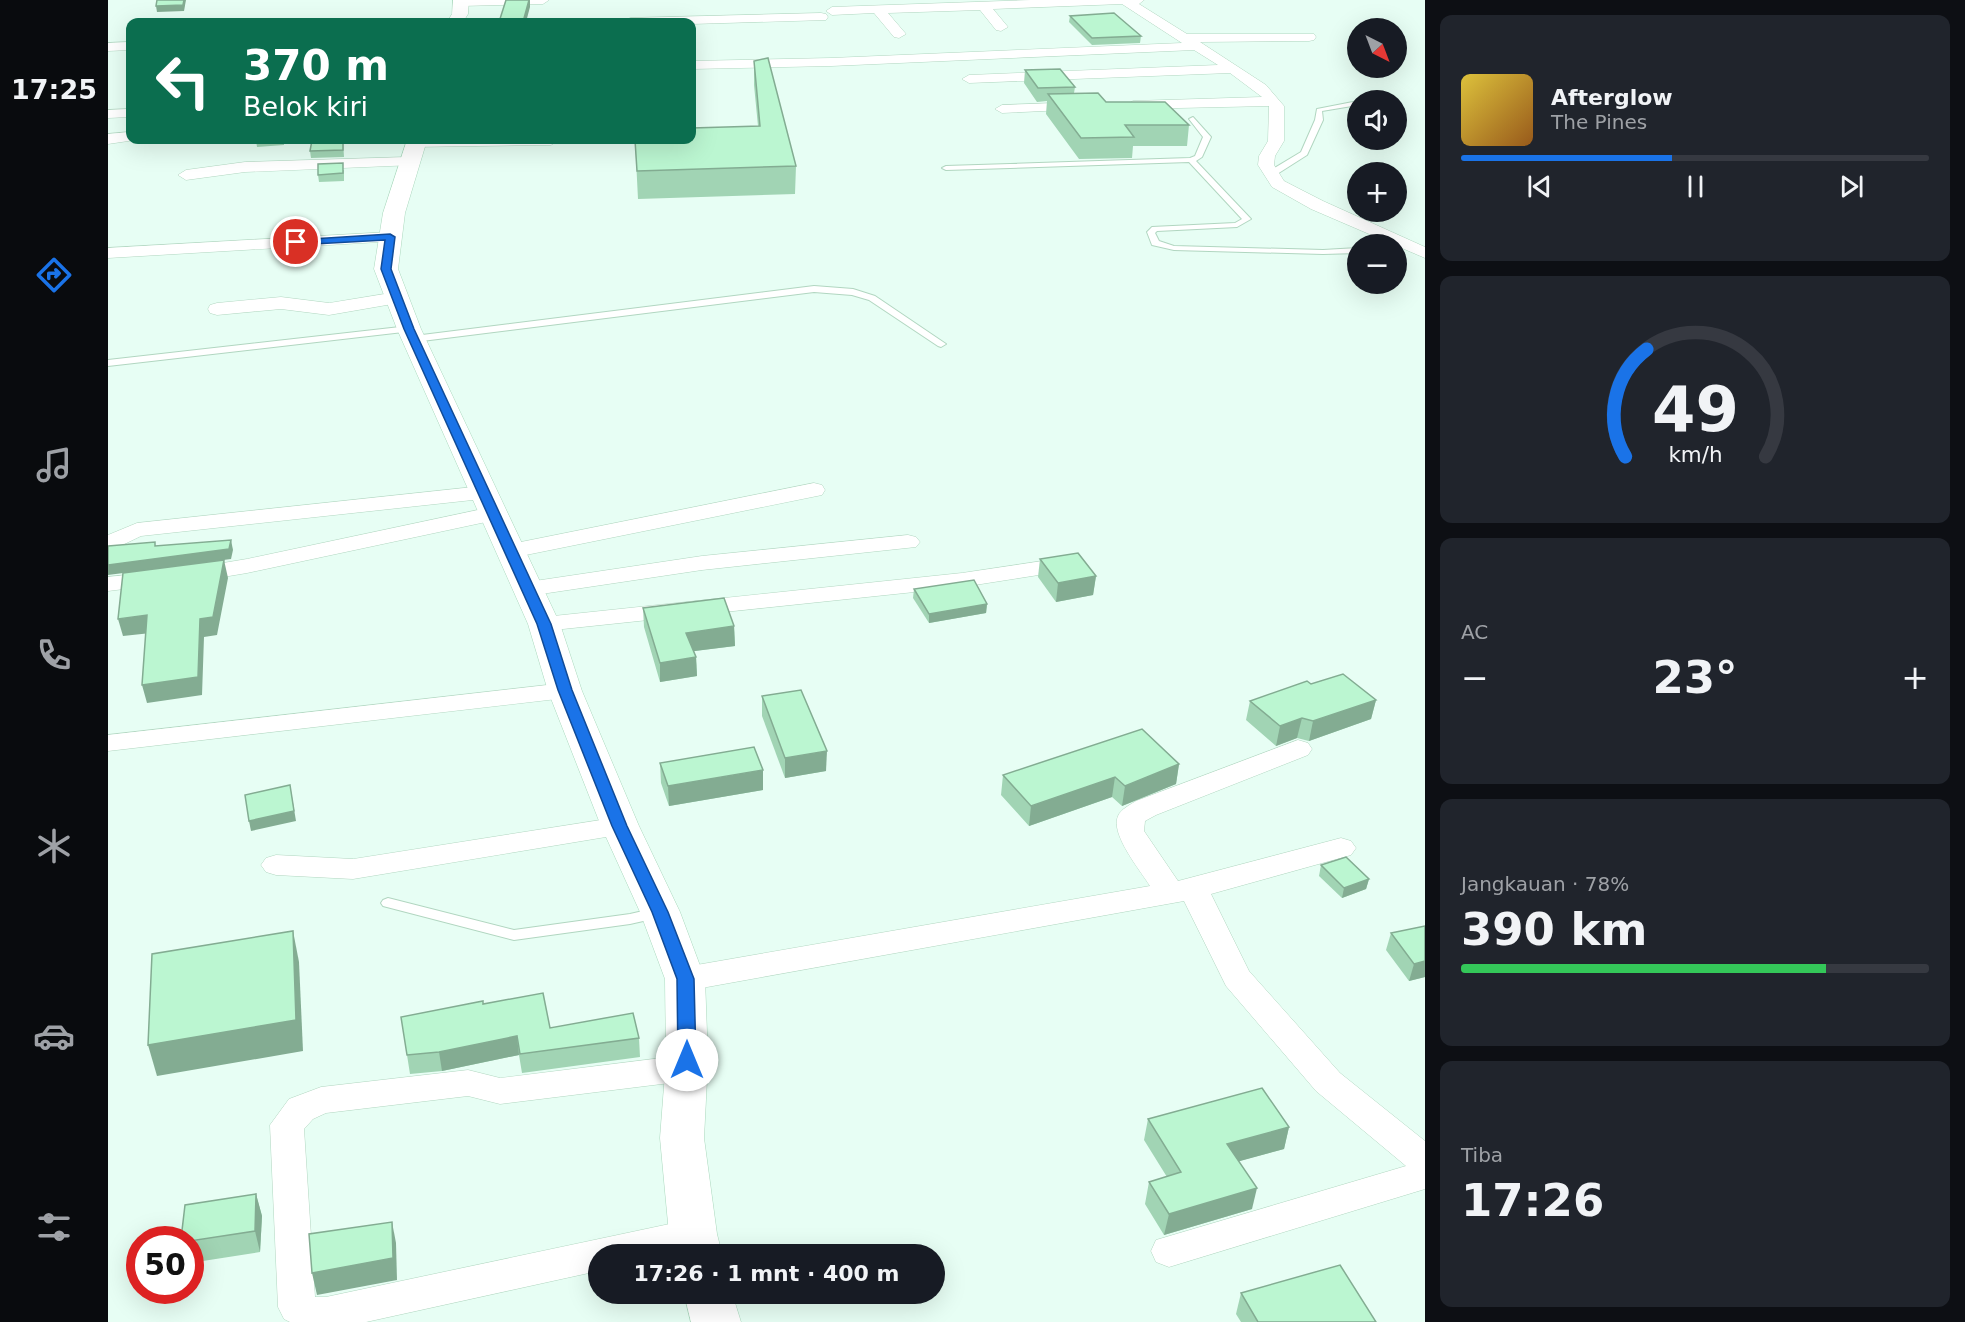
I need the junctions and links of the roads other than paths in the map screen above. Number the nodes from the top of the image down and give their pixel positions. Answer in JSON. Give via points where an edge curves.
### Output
{"nodes":[{"id":1,"x":543,"y":0,"type":"edge"},
{"id":2,"x":1124,"y":0,"type":"edge"},
{"id":3,"x":1138,"y":0,"type":"edge"},
{"id":4,"x":460,"y":1,"type":"edge"},
{"id":5,"x":982,"y":5,"type":"junction"},
{"id":6,"x":878,"y":10,"type":"junction"},
{"id":7,"x":457,"y":18,"type":"edge"},
{"id":8,"x":696,"y":19,"type":"edge"},
{"id":9,"x":1001,"y":27,"type":"dead end"},
{"id":10,"x":899,"y":34,"type":"dead end"},
{"id":11,"x":1309,"y":37,"type":"dead end"},
{"id":12,"x":1183,"y":38,"type":"junction"},
{"id":13,"x":126,"y":46,"type":"edge"},
{"id":14,"x":1198,"y":46,"type":"junction"},
{"id":15,"x":108,"y":47,"type":"edge"},
{"id":16,"x":696,"y":65,"type":"edge"},
{"id":17,"x":1233,"y":69,"type":"junction"},
{"id":18,"x":969,"y":79,"type":"dead end"},
{"id":19,"x":1274,"y":101,"type":"junction"},
{"id":20,"x":1347,"y":104,"type":"edge"},
{"id":21,"x":1122,"y":105,"type":"edge"},
{"id":22,"x":1098,"y":106,"type":"edge"},
{"id":23,"x":1002,"y":109,"type":"dead end"},
{"id":24,"x":126,"y":113,"type":"edge"},
{"id":25,"x":108,"y":114,"type":"edge"},
{"id":26,"x":1193,"y":119,"type":"dead end"},
{"id":27,"x":126,"y":137,"type":"edge"},
{"id":28,"x":108,"y":139,"type":"edge"},
{"id":29,"x":482,"y":144,"type":"edge"},
{"id":30,"x":414,"y":148,"type":"edge"},
{"id":31,"x":1191,"y":160,"type":"junction"},
{"id":32,"x":946,"y":168,"type":"dead end"},
{"id":33,"x":1271,"y":174,"type":"junction"},
{"id":34,"x":186,"y":175,"type":"dead end"},
{"id":35,"x":1377,"y":234,"type":"edge"},
{"id":36,"x":390,"y":237,"type":"junction"},
{"id":37,"x":1407,"y":248,"type":"edge"},
{"id":38,"x":1347,"y":251,"type":"edge"},
{"id":39,"x":108,"y":253,"type":"edge"},
{"id":40,"x":1425,"y":254,"type":"edge"},
{"id":41,"x":397,"y":298,"type":"junction"},
{"id":42,"x":217,"y":309,"type":"dead end"},
{"id":43,"x":412,"y":334,"type":"junction"},
{"id":44,"x":941,"y":344,"type":"dead end"},
{"id":45,"x":108,"y":363,"type":"edge"},
{"id":46,"x":814,"y":490,"type":"dead end"},
{"id":47,"x":488,"y":503,"type":"junction"},
{"id":48,"x":908,"y":542,"type":"dead end"},
{"id":49,"x":108,"y":545,"type":"edge"},
{"id":50,"x":511,"y":551,"type":"junction"},
{"id":51,"x":1069,"y":564,"type":"edge"},
{"id":52,"x":108,"y":584,"type":"edge"},
{"id":53,"x":528,"y":589,"type":"junction"},
{"id":54,"x":544,"y":624,"type":"junction"},
{"id":55,"x":565,"y":690,"type":"junction"},
{"id":56,"x":108,"y":743,"type":"edge"},
{"id":57,"x":1298,"y":749,"type":"dead end"},
{"id":58,"x":620,"y":826,"type":"junction"},
{"id":59,"x":1341,"y":848,"type":"dead end"},
{"id":60,"x":276,"y":865,"type":"dead end"},
{"id":61,"x":1181,"y":891,"type":"junction"},
{"id":62,"x":388,"y":903,"type":"dead end"},
{"id":63,"x":660,"y":912,"type":"junction"},
{"id":64,"x":685,"y":979,"type":"junction"},
{"id":65,"x":686,"y":1068,"type":"junction"},
{"id":66,"x":1425,"y":1161,"type":"edge"},
{"id":67,"x":1425,"y":1175,"type":"edge"},
{"id":68,"x":696,"y":1244,"type":"edge"},
{"id":69,"x":1169,"y":1251,"type":"dead end"},
{"id":70,"x":588,"y":1257,"type":"edge"},
{"id":71,"x":711,"y":1304,"type":"edge"},
{"id":72,"x":716,"y":1322,"type":"edge"}],
"edges":[{"from":1,"to":4,"type":"street"},
{"from":2,"to":3,"type":"street"},
{"from":2,"to":5,"type":"street"},
{"from":2,"to":12,"type":"street"},
{"from":4,"to":7,"type":"main road"},
{"from":5,"to":6,"type":"street"},
{"from":5,"to":9,"type":"street"},
{"from":6,"to":8,"type":"street"},
{"from":6,"to":10,"type":"street"},
{"from":11,"to":12,"type":"street"},
{"from":12,"to":14,"type":"street"},
{"from":13,"to":15,"type":"street"},
{"from":14,"to":16,"type":"street"},
{"from":14,"to":17,"type":"street"},
{"from":17,"to":18,"type":"street"},
{"from":17,"to":19,"type":"street"},
{"from":19,"to":21,"type":"street"},
{"from":19,"to":33,"type":"street","via":[[1276,141],[1266,165]]},
{"from":20,"to":33,"type":"lane","via":[[1319,110],[1319,120],[1304,153]]},
{"from":22,"to":23,"type":"street"},
{"from":24,"to":25,"type":"street"},
{"from":26,"to":31,"type":"lane","via":[[1207,137],[1198,157]]},
{"from":27,"to":28,"type":"street"},
{"from":29,"to":30,"type":"street"},
{"from":30,"to":34,"type":"street"},
{"from":30,"to":36,"type":"main road"},
{"from":31,"to":32,"type":"lane"},
{"from":31,"to":38,"type":"lane","via":[[1247,219],[1237,225],[1155,229],[1151,232],[1155,243],[1186,248]]},
{"from":33,"to":35,"type":"street","via":[[1278,184]]},
{"from":36,"to":39,"type":"street"},
{"from":36,"to":41,"type":"main road","via":[[386,269]]},
{"from":37,"to":40,"type":"street"},
{"from":41,"to":42,"type":"street","via":[[329,309],[281,303]]},
{"from":41,"to":43,"type":"main road"},
{"from":43,"to":44,"type":"lane","via":[[814,289],[853,292],[872,298]]},
{"from":43,"to":45,"type":"lane"},
{"from":43,"to":47,"type":"main road"},
{"from":46,"to":50,"type":"street"},
{"from":47,"to":49,"type":"street","via":[[137,530]]},
{"from":47,"to":50,"type":"main road"},
{"from":47,"to":52,"type":"street","via":[[247,567]]},
{"from":48,"to":53,"type":"street","via":[[702,563]]},
{"from":50,"to":53,"type":"main road"},
{"from":51,"to":54,"type":"street"},
{"from":53,"to":54,"type":"main road"},
{"from":54,"to":55,"type":"main road"},
{"from":55,"to":56,"type":"street"},
{"from":55,"to":58,"type":"main road"},
{"from":57,"to":61,"type":"street","via":[[1131,817],[1130,831]]},
{"from":58,"to":60,"type":"street","via":[[353,869]]},
{"from":58,"to":63,"type":"main road"},
{"from":59,"to":61,"type":"street"},
{"from":61,"to":64,"type":"street"},
{"from":61,"to":66,"type":"street","via":[[1237,978],[1328,1082]]},
{"from":62,"to":63,"type":"lane","via":[[514,935]]},
{"from":63,"to":64,"type":"main road"},
{"from":64,"to":65,"type":"main road"},
{"from":65,"to":68,"type":"main road","via":[[682,1138]]},
{"from":65,"to":70,"type":"street","via":[[500,1090],[468,1083],[321,1100],[301,1109],[287,1125],[297,1307],[309,1313],[326,1314]]},
{"from":67,"to":69,"type":"street"},
{"from":71,"to":72,"type":"main road"}]}
